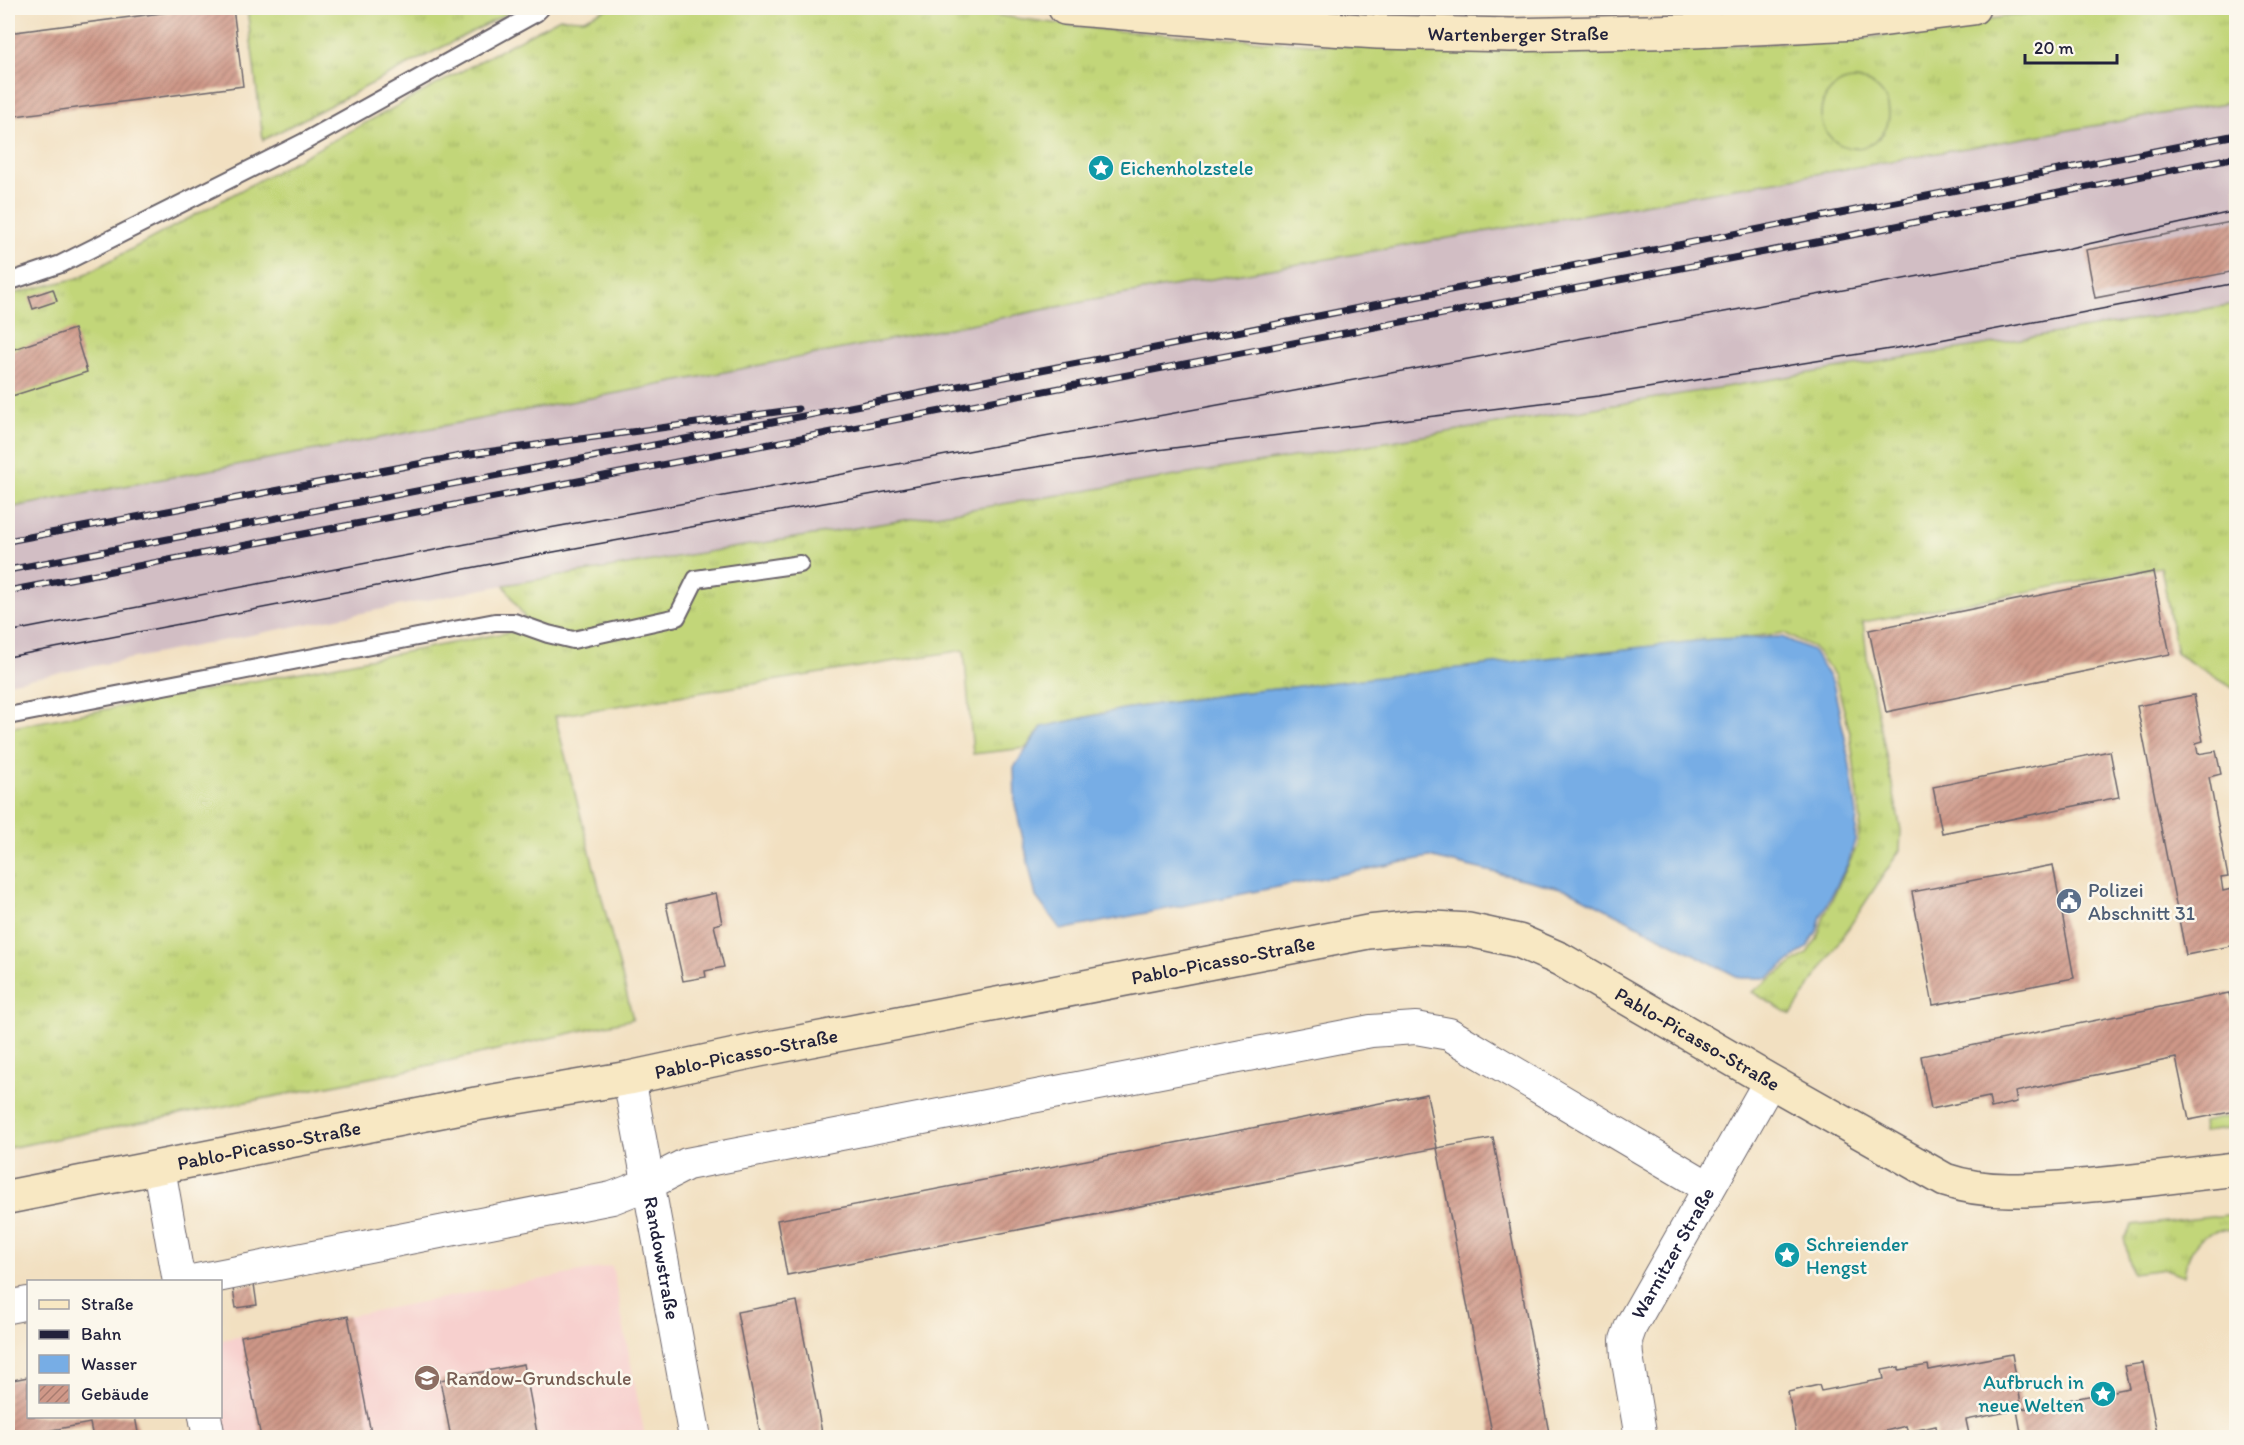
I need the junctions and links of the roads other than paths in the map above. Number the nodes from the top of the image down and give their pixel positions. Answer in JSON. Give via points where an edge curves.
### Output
{"nodes":[{"id":1,"x":541,"y":8,"type":"edge"},
{"id":2,"x":1065,"y":8,"type":"edge"},
{"id":3,"x":1973,"y":8,"type":"edge"},
{"id":4,"x":8,"y":282,"type":"edge"},
{"id":5,"x":800,"y":564,"type":"dead end"},
{"id":6,"x":8,"y":716,"type":"edge"},
{"id":7,"x":629,"y":1078,"type":"junction"},
{"id":8,"x":1770,"y":1081,"type":"junction"},
{"id":9,"x":159,"y":1168,"type":"junction"},
{"id":10,"x":2236,"y":1169,"type":"edge"},
{"id":11,"x":648,"y":1184,"type":"junction"},
{"id":12,"x":1708,"y":1186,"type":"junction"},
{"id":13,"x":8,"y":1197,"type":"edge"},
{"id":14,"x":179,"y":1280,"type":"edge"},
{"id":15,"x":192,"y":1280,"type":"edge"},
{"id":16,"x":27,"y":1304,"type":"edge"},
{"id":17,"x":8,"y":1307,"type":"edge"},
{"id":18,"x":205,"y":1418,"type":"edge"},
{"id":19,"x":209,"y":1437,"type":"edge"},
{"id":20,"x":695,"y":1437,"type":"edge"},
{"id":21,"x":1641,"y":1437,"type":"edge"}],
"edges":[{"from":1,"to":4,"type":"lane","via":[[302,143],[61,264]]},
{"from":2,"to":3,"type":"main road","name":"Wartenberger Straße","via":[[1378,32],[1511,35],[1856,23]]},
{"from":5,"to":6,"type":"lane","via":[[696,579],[677,617],[573,640],[514,622],[495,622]]},
{"from":7,"to":8,"type":"main road","name":"Pablo-Picasso-Straße","via":[[770,1047],[1359,934],[1417,927],[1469,930],[1529,945],[1560,959]]},
{"from":7,"to":9,"type":"main road","name":"Pablo-Picasso-Straße","via":[[476,1104]]},
{"from":7,"to":11,"type":"street","name":"Randowstraße"},
{"from":8,"to":10,"type":"main road","name":"Pablo-Picasso-Straße","via":[[1945,1180],[1968,1188],[2044,1189]]},
{"from":8,"to":12,"type":"street","name":"Warnitzer Straße"},
{"from":9,"to":13,"type":"main road","name":"Pablo-Picasso-Straße"},
{"from":9,"to":14,"type":"street","name":"Pablo-Picasso-Straße"},
{"from":11,"to":12,"type":"street","via":[[698,1161],[1371,1031],[1416,1028],[1449,1034]]},
{"from":11,"to":15,"type":"street","via":[[612,1198]]},
{"from":11,"to":20,"type":"street","name":"Randowstraße"},
{"from":12,"to":21,"type":"street","name":"Warnitzer Straße","via":[[1626,1340]]},
{"from":16,"to":17,"type":"street"},
{"from":18,"to":19,"type":"street"}]}
